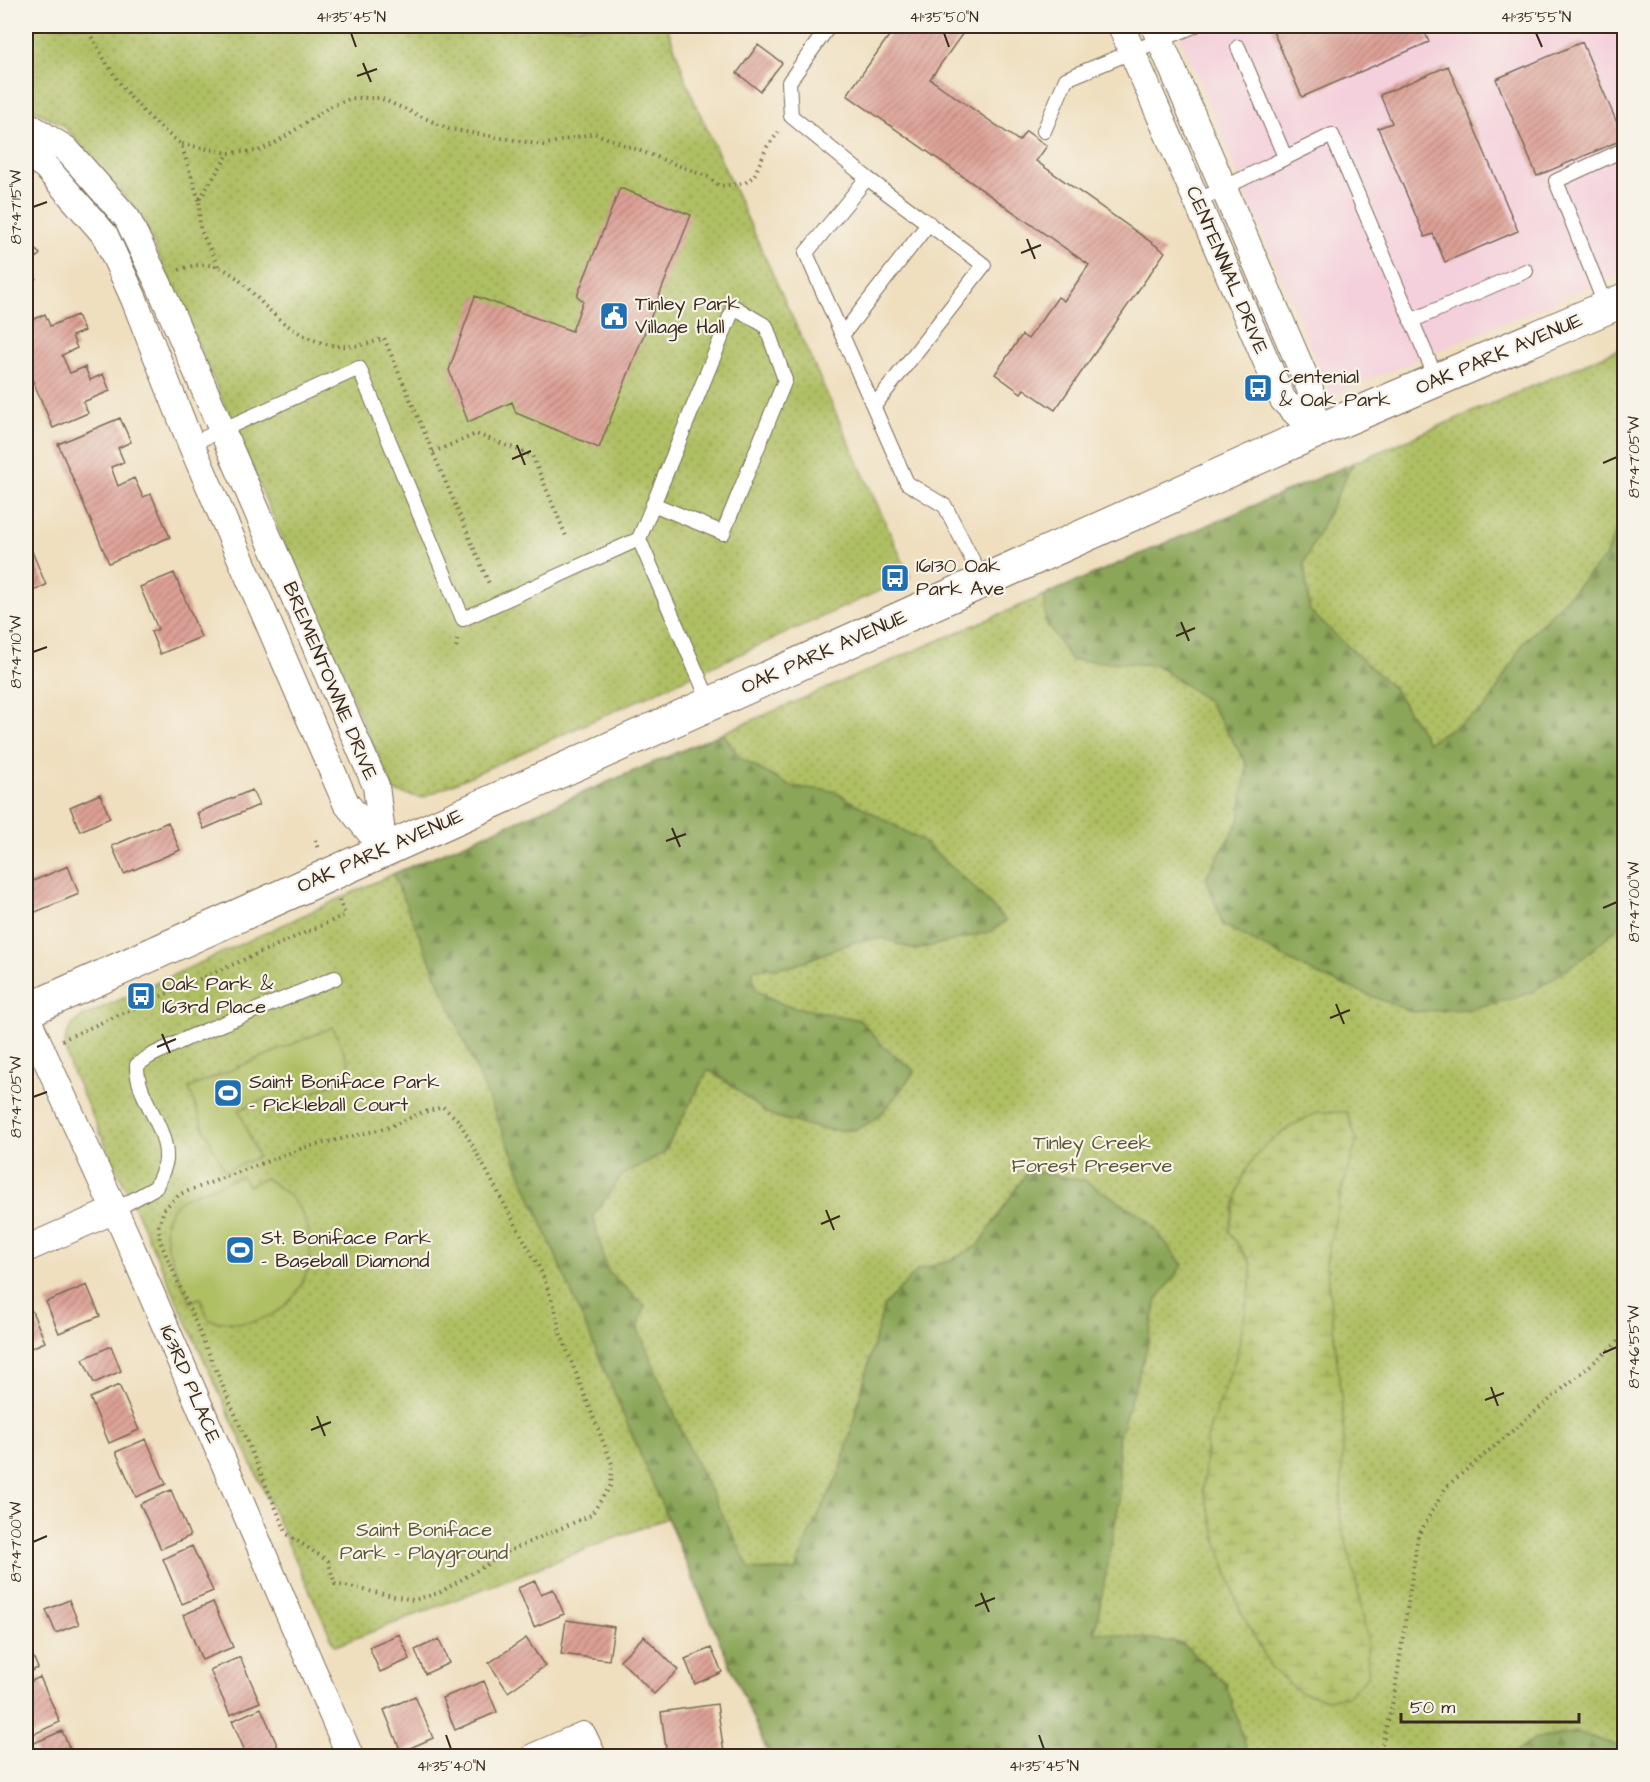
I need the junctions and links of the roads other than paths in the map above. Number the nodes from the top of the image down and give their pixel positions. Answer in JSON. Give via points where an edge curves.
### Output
{"nodes":[{"id":1,"x":829,"y":26,"type":"edge"},
{"id":2,"x":1121,"y":26,"type":"edge"},
{"id":3,"x":1194,"y":26,"type":"edge"},
{"id":4,"x":1157,"y":33,"type":"edge"},
{"id":5,"x":1238,"y":47,"type":"dead end"},
{"id":6,"x":1132,"y":52,"type":"junction"},
{"id":7,"x":26,"y":124,"type":"edge"},
{"id":8,"x":1044,"y":131,"type":"dead end"},
{"id":9,"x":26,"y":154,"type":"edge"},
{"id":10,"x":1285,"y":157,"type":"junction"},
{"id":11,"x":1624,"y":160,"type":"edge"},
{"id":12,"x":867,"y":178,"type":"junction"},
{"id":13,"x":1223,"y":188,"type":"junction"},
{"id":14,"x":1197,"y":201,"type":"junction"},
{"id":15,"x":929,"y":223,"type":"junction"},
{"id":16,"x":1526,"y":271,"type":"dead end"},
{"id":17,"x":160,"y":287,"type":"junction"},
{"id":18,"x":134,"y":299,"type":"junction"},
{"id":19,"x":1615,"y":304,"type":"edge"},
{"id":20,"x":1411,"y":321,"type":"junction"},
{"id":21,"x":843,"y":334,"type":"junction"},
{"id":22,"x":1437,"y":380,"type":"junction"},
{"id":23,"x":874,"y":406,"type":"junction"},
{"id":24,"x":221,"y":430,"type":"junction"},
{"id":25,"x":1315,"y":432,"type":"junction"},
{"id":26,"x":191,"y":444,"type":"junction"},
{"id":27,"x":653,"y":504,"type":"junction"},
{"id":28,"x":639,"y":539,"type":"junction"},
{"id":29,"x":983,"y":581,"type":"junction"},
{"id":30,"x":710,"y":704,"type":"junction"},
{"id":31,"x":384,"y":850,"type":"junction"},
{"id":32,"x":334,"y":978,"type":"dead end"},
{"id":33,"x":26,"y":1013,"type":"edge"},
{"id":34,"x":115,"y":1210,"type":"junction"},
{"id":35,"x":26,"y":1249,"type":"edge"},
{"id":36,"x":588,"y":1746,"type":"edge"},
{"id":37,"x":350,"y":1756,"type":"edge"},
{"id":38,"x":535,"y":1756,"type":"edge"}],
"edges":[{"from":1,"to":12,"type":"lane","via":[[789,82],[791,116]]},
{"from":2,"to":6,"type":"street","name":"CENTENNIAL DRIVE"},
{"from":3,"to":4,"type":"lane"},
{"from":4,"to":6,"type":"lane"},
{"from":4,"to":13,"type":"street","name":"CENTENNIAL DRIVE"},
{"from":5,"to":10,"type":"lane"},
{"from":6,"to":8,"type":"lane","via":[[1066,79]]},
{"from":6,"to":14,"type":"street","name":"CENTENNIAL DRIVE"},
{"from":7,"to":17,"type":"street","name":"BREMENTOWNE DRIVE","via":[[66,149],[127,218]]},
{"from":9,"to":18,"type":"street","name":"BREMENTOWNE DRIVE","via":[[45,166],[105,235]]},
{"from":10,"to":13,"type":"lane"},
{"from":10,"to":20,"type":"lane","via":[[1332,135]]},
{"from":11,"to":19,"type":"lane","via":[[1621,152],[1556,181]]},
{"from":12,"to":15,"type":"lane"},
{"from":12,"to":21,"type":"lane","via":[[806,253]]},
{"from":13,"to":14,"type":"lane"},
{"from":13,"to":25,"type":"street","name":"CENTENNIAL DRIVE","via":[[1310,389]]},
{"from":14,"to":25,"type":"street","name":"CENTENNIAL DRIVE","via":[[1283,400]]},
{"from":15,"to":21,"type":"lane"},
{"from":15,"to":23,"type":"lane","via":[[984,265]]},
{"from":16,"to":20,"type":"lane"},
{"from":17,"to":18,"type":"street"},
{"from":17,"to":24,"type":"street","name":"BREMENTOWNE DRIVE"},
{"from":18,"to":26,"type":"street","name":"BREMENTOWNE DRIVE"},
{"from":19,"to":22,"type":"street","name":"OAK PARK AVENUE"},
{"from":20,"to":22,"type":"lane"},
{"from":21,"to":23,"type":"lane"},
{"from":22,"to":25,"type":"street","name":"OAK PARK AVENUE"},
{"from":23,"to":29,"type":"lane","via":[[907,483],[945,506]]},
{"from":24,"to":26,"type":"lane"},
{"from":24,"to":28,"type":"lane","via":[[359,368],[463,619]]},
{"from":24,"to":31,"type":"street","name":"BREMENTOWNE DRIVE","via":[[376,786]]},
{"from":25,"to":29,"type":"street","name":"OAK PARK AVENUE"},
{"from":26,"to":31,"type":"street","name":"BREMENTOWNE DRIVE","via":[[346,803]]},
{"from":27,"to":27,"type":"lane","via":[[689,417],[734,308],[765,326],[785,381],[723,533]]},
{"from":27,"to":28,"type":"lane"},
{"from":28,"to":30,"type":"lane"},
{"from":29,"to":30,"type":"street","name":"OAK PARK AVENUE"},
{"from":30,"to":31,"type":"street","name":"OAK PARK AVENUE"},
{"from":31,"to":33,"type":"street","name":"OAK PARK AVENUE"},
{"from":32,"to":34,"type":"lane","via":[[190,1037],[136,1065],[136,1080],[159,1130],[166,1160],[156,1187]]},
{"from":33,"to":34,"type":"street","name":"163RD PLACE"},
{"from":34,"to":35,"type":"street"},
{"from":34,"to":37,"type":"street","name":"163RD PLACE"},
{"from":36,"to":38,"type":"street"}]}
